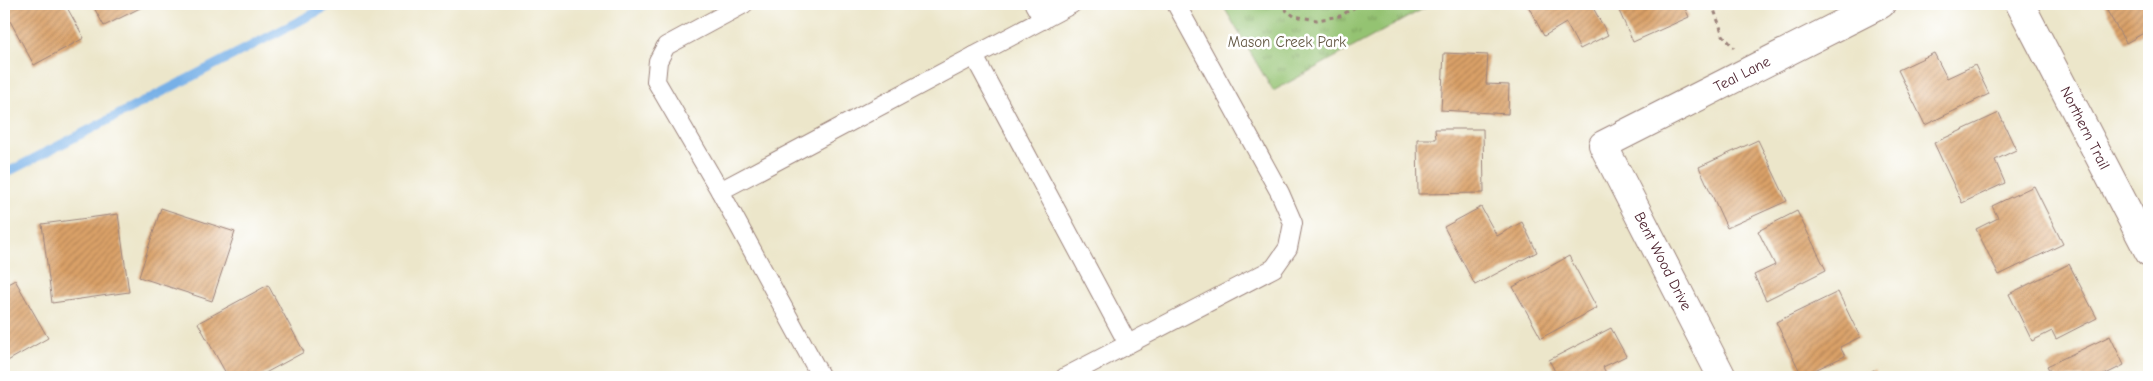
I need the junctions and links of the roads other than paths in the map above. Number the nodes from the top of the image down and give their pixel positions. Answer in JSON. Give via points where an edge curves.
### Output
{"nodes":[{"id":1,"x":744,"y":4,"type":"edge"},
{"id":2,"x":1034,"y":4,"type":"edge"},
{"id":3,"x":1072,"y":4,"type":"edge"},
{"id":4,"x":1176,"y":4,"type":"edge"},
{"id":5,"x":1881,"y":4,"type":"edge"},
{"id":6,"x":2020,"y":4,"type":"edge"},
{"id":7,"x":1043,"y":20,"type":"junction"},
{"id":8,"x":974,"y":56,"type":"junction"},
{"id":9,"x":1603,"y":145,"type":"joint"},
{"id":10,"x":720,"y":191,"type":"junction"},
{"id":11,"x":2149,"y":252,"type":"edge"},
{"id":12,"x":1128,"y":344,"type":"junction"},
{"id":13,"x":821,"y":377,"type":"edge"},
{"id":14,"x":1065,"y":377,"type":"edge"},
{"id":15,"x":1722,"y":377,"type":"edge"}],
"edges":[{"from":1,"to":10,"type":"lane","via":[[666,46],[658,61],[656,81]]},
{"from":2,"to":7,"type":"lane"},
{"from":3,"to":7,"type":"lane"},
{"from":4,"to":12,"type":"lane","via":[[1294,223],[1288,248],[1274,268]]},
{"from":5,"to":9,"type":"street","name":"Teal Lane"},
{"from":6,"to":11,"type":"street","name":"Northern Trail"},
{"from":7,"to":8,"type":"lane"},
{"from":8,"to":10,"type":"lane"},
{"from":8,"to":12,"type":"lane"},
{"from":9,"to":15,"type":"street","name":"Bent Wood Drive"},
{"from":10,"to":13,"type":"lane"},
{"from":12,"to":14,"type":"lane"}]}
